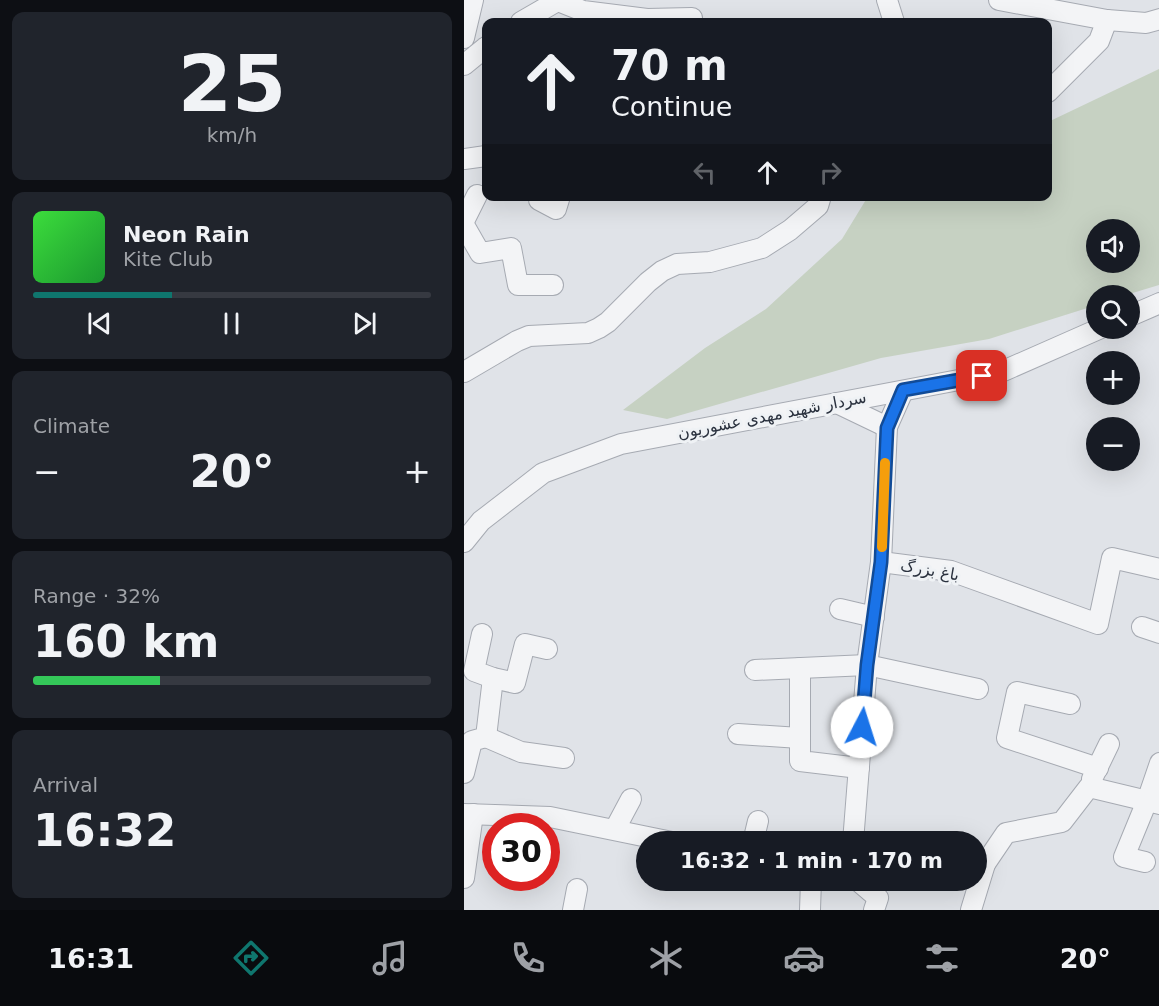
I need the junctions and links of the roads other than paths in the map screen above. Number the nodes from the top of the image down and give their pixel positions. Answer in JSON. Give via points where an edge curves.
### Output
{"nodes":[{"id":1,"x":473,"y":0,"type":"edge"},
{"id":2,"x":559,"y":0,"type":"edge"},
{"id":3,"x":887,"y":0,"type":"edge"},
{"id":4,"x":1000,"y":0,"type":"edge"},
{"id":5,"x":1022,"y":2,"type":"edge"},
{"id":6,"x":528,"y":18,"type":"edge"},
{"id":7,"x":598,"y":18,"type":"edge"},
{"id":8,"x":893,"y":18,"type":"edge"},
{"id":9,"x":1160,"y":19,"type":"edge"},
{"id":10,"x":1107,"y":20,"type":"junction"},
{"id":11,"x":464,"y":38,"type":"edge"},
{"id":12,"x":478,"y":47,"type":"edge"},
{"id":13,"x":464,"y":65,"type":"edge"},
{"id":14,"x":1052,"y":88,"type":"edge"},
{"id":15,"x":482,"y":157,"type":"edge"},
{"id":16,"x":464,"y":159,"type":"edge"},
{"id":17,"x":477,"y":195,"type":"dead end"},
{"id":18,"x":541,"y":201,"type":"edge"},
{"id":19,"x":558,"y":201,"type":"edge"},
{"id":20,"x":820,"y":201,"type":"edge"},
{"id":21,"x":464,"y":223,"type":"edge"},
{"id":22,"x":553,"y":285,"type":"dead end"},
{"id":23,"x":1160,"y":303,"type":"edge"},
{"id":24,"x":1140,"y":312,"type":"edge"},
{"id":25,"x":1086,"y":335,"type":"edge"},
{"id":26,"x":464,"y":372,"type":"edge"},
{"id":27,"x":903,"y":390,"type":"junction"},
{"id":28,"x":838,"y":403,"type":"junction"},
{"id":29,"x":887,"y":428,"type":"junction"},
{"id":30,"x":464,"y":542,"type":"edge"},
{"id":31,"x":881,"y":562,"type":"junction"},
{"id":32,"x":1160,"y":569,"type":"edge"},
{"id":33,"x":840,"y":609,"type":"dead end"},
{"id":34,"x":874,"y":617,"type":"junction"},
{"id":35,"x":482,"y":634,"type":"dead end"},
{"id":36,"x":547,"y":649,"type":"dead end"},
{"id":37,"x":867,"y":665,"type":"junction"},
{"id":38,"x":800,"y":668,"type":"junction"},
{"id":39,"x":755,"y":670,"type":"dead end"},
{"id":40,"x":493,"y":678,"type":"junction"},
{"id":41,"x":978,"y":689,"type":"dead end"},
{"id":42,"x":1070,"y":704,"type":"dead end"},
{"id":43,"x":738,"y":734,"type":"dead end"},
{"id":44,"x":486,"y":737,"type":"junction"},
{"id":45,"x":800,"y":738,"type":"junction"},
{"id":46,"x":1109,"y":744,"type":"dead end"},
{"id":47,"x":564,"y":758,"type":"dead end"},
{"id":48,"x":1160,"y":763,"type":"edge"},
{"id":49,"x":859,"y":768,"type":"junction"},
{"id":50,"x":1098,"y":768,"type":"junction"},
{"id":51,"x":464,"y":773,"type":"edge"},
{"id":52,"x":1089,"y":787,"type":"junction"},
{"id":53,"x":631,"y":799,"type":"dead end"},
{"id":54,"x":1153,"y":802,"type":"edge"},
{"id":55,"x":468,"y":814,"type":"edge"},
{"id":56,"x":758,"y":821,"type":"dead end"},
{"id":57,"x":615,"y":829,"type":"junction"},
{"id":58,"x":756,"y":831,"type":"edge"},
{"id":59,"x":854,"y":831,"type":"edge"},
{"id":60,"x":636,"y":834,"type":"edge"},
{"id":61,"x":987,"y":856,"type":"edge"},
{"id":62,"x":1145,"y":862,"type":"dead end"},
{"id":63,"x":464,"y":878,"type":"edge"},
{"id":64,"x":577,"y":889,"type":"dead end"},
{"id":65,"x":811,"y":891,"type":"edge"},
{"id":66,"x":870,"y":891,"type":"edge"},
{"id":67,"x":975,"y":891,"type":"edge"},
{"id":68,"x":573,"y":910,"type":"edge"},
{"id":69,"x":810,"y":910,"type":"edge"},
{"id":70,"x":874,"y":910,"type":"edge"},
{"id":71,"x":971,"y":910,"type":"edge"}],
"edges":[{"from":1,"to":11,"type":"street"},
{"from":2,"to":6,"type":"street"},
{"from":2,"to":7,"type":"street"},
{"from":3,"to":8,"type":"street"},
{"from":4,"to":5,"type":"street"},
{"from":5,"to":10,"type":"street"},
{"from":9,"to":10,"type":"street","via":[[1146,23]]},
{"from":10,"to":14,"type":"street","via":[[1099,41]]},
{"from":12,"to":13,"type":"street"},
{"from":15,"to":16,"type":"street"},
{"from":17,"to":21,"type":"street"},
{"from":18,"to":19,"type":"street","via":[[556,209]]},
{"from":20,"to":26,"type":"street","via":[[790,230],[762,248],[710,262],[677,264],[662,271],[599,328],[588,333],[529,336]]},
{"from":21,"to":22,"type":"street","via":[[480,253],[511,248],[518,285]]},
{"from":23,"to":24,"type":"street"},
{"from":25,"to":27,"type":"street","name":"سردار شهید مهدی عشوریون","via":[[1001,372]]},
{"from":27,"to":28,"type":"street","name":"سردار شهید مهدی عشوریون"},
{"from":27,"to":29,"type":"street"},
{"from":28,"to":29,"type":"street"},
{"from":28,"to":30,"type":"street","name":"سردار شهید مهدی عشوریون","via":[[621,444],[543,473],[480,521]]},
{"from":29,"to":31,"type":"street"},
{"from":31,"to":32,"type":"street","name":"باغ بزرگ","via":[[951,571],[1098,624],[1112,558]]},
{"from":31,"to":34,"type":"street","name":"باغ بزرگ"},
{"from":33,"to":34,"type":"street"},
{"from":34,"to":37,"type":"street","name":"باغ بزرگ"},
{"from":35,"to":40,"type":"street","via":[[474,671]]},
{"from":36,"to":40,"type":"street","via":[[525,644],[515,683]]},
{"from":37,"to":38,"type":"street"},
{"from":37,"to":41,"type":"street"},
{"from":37,"to":49,"type":"street","name":"باغ بزرگ"},
{"from":38,"to":39,"type":"street"},
{"from":38,"to":45,"type":"street"},
{"from":40,"to":44,"type":"street"},
{"from":42,"to":50,"type":"street","via":[[1017,692],[1007,738]]},
{"from":43,"to":45,"type":"street"},
{"from":44,"to":47,"type":"street","via":[[521,752]]},
{"from":44,"to":51,"type":"street","via":[[472,741]]},
{"from":45,"to":49,"type":"street","via":[[800,762]]},
{"from":46,"to":50,"type":"street"},
{"from":48,"to":54,"type":"street"},
{"from":49,"to":59,"type":"street","name":"باغ بزرگ"},
{"from":50,"to":52,"type":"street"},
{"from":52,"to":54,"type":"street"},
{"from":52,"to":61,"type":"street","via":[[1062,822],[1006,833]]},
{"from":53,"to":57,"type":"street"},
{"from":54,"to":62,"type":"street","via":[[1124,857]]},
{"from":55,"to":57,"type":"street","via":[[550,817]]},
{"from":55,"to":63,"type":"street"},
{"from":56,"to":58,"type":"street"},
{"from":57,"to":60,"type":"street"},
{"from":64,"to":68,"type":"street"},
{"from":65,"to":69,"type":"street"},
{"from":66,"to":70,"type":"street","via":[[878,898]]},
{"from":67,"to":71,"type":"street"}]}
